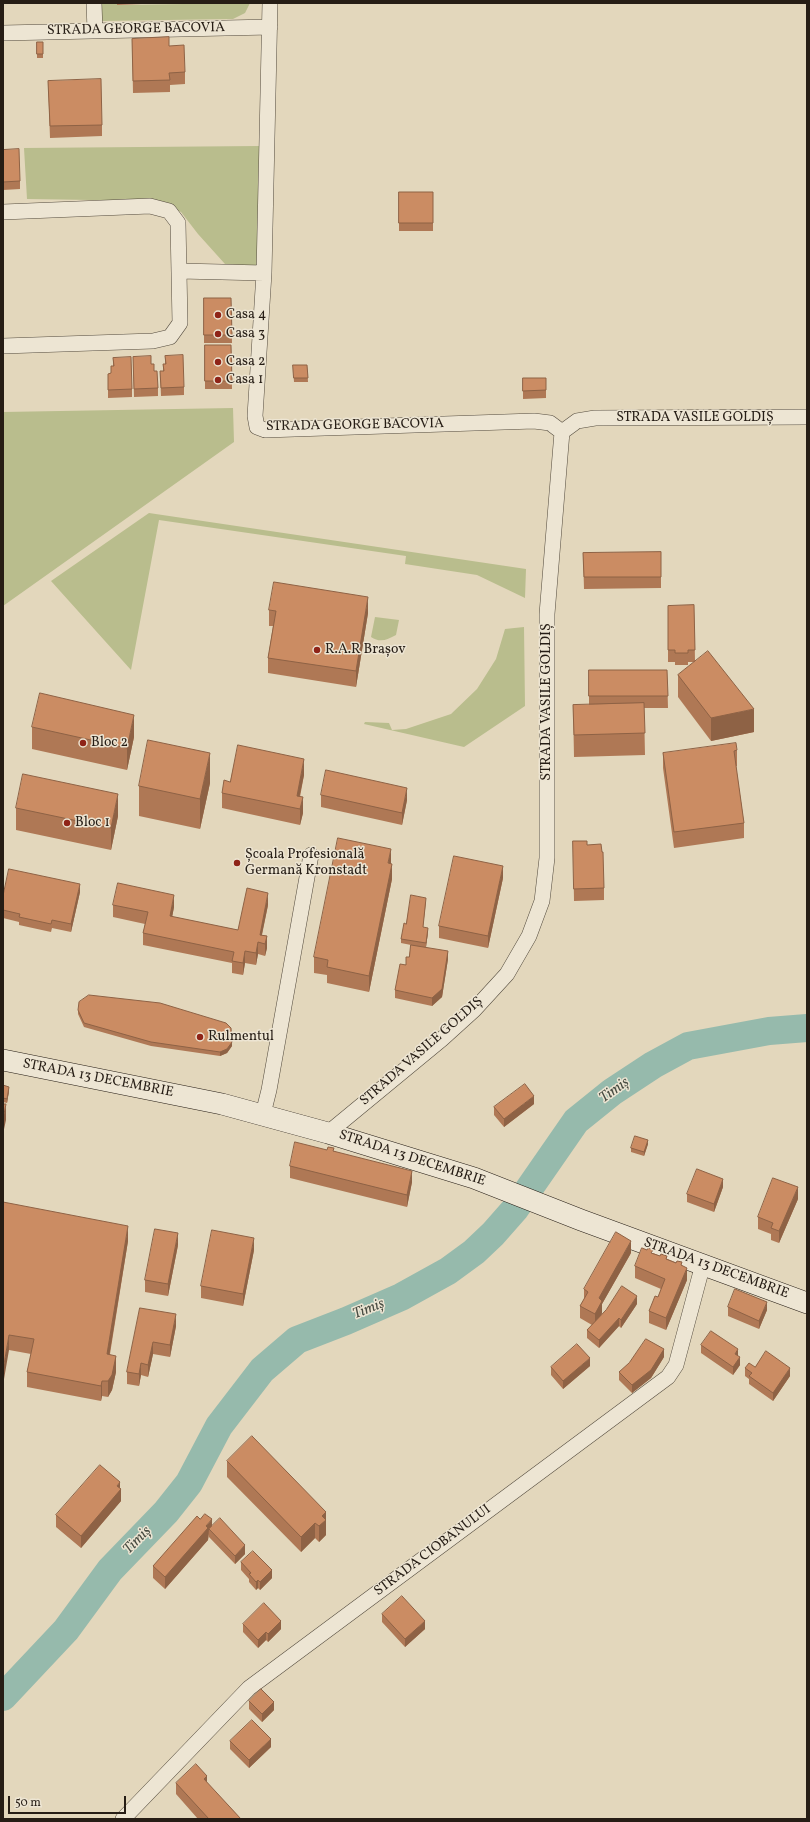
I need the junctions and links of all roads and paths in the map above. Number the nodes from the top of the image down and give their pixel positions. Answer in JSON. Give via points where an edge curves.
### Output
{"nodes":[{"id":1,"x":94,"y":3,"type":"edge"},
{"id":2,"x":270,"y":3,"type":"edge"},
{"id":3,"x":270,"y":27,"type":"junction"},
{"id":4,"x":95,"y":31,"type":"junction"},
{"id":5,"x":3,"y":33,"type":"edge"},
{"id":6,"x":3,"y":212,"type":"edge"},
{"id":7,"x":180,"y":271,"type":"junction"},
{"id":8,"x":264,"y":273,"type":"junction"},
{"id":9,"x":3,"y":346,"type":"edge"},
{"id":10,"x":807,"y":417,"type":"edge"},
{"id":11,"x":562,"y":432,"type":"junction"},
{"id":12,"x":311,"y":855,"type":"dead end"},
{"id":13,"x":3,"y":1060,"type":"edge"},
{"id":14,"x":263,"y":1114,"type":"junction"},
{"id":15,"x":328,"y":1133,"type":"junction"},
{"id":16,"x":703,"y":1264,"type":"junction"},
{"id":17,"x":807,"y":1303,"type":"edge"},
{"id":18,"x":123,"y":1819,"type":"edge"}],
"edges":[{"from":1,"to":4,"type":"street"},
{"from":2,"to":3,"type":"street","name":"STRADA GEORGE BACOVIA"},
{"from":3,"to":4,"type":"street","name":"STRADA GEORGE BACOVIA"},
{"from":3,"to":8,"type":"street","name":"STRADA GEORGE BACOVIA"},
{"from":4,"to":5,"type":"street","name":"STRADA GEORGE BACOVIA"},
{"from":6,"to":7,"type":"street","via":[[150,206],[169,211],[178,223]]},
{"from":7,"to":8,"type":"street"},
{"from":7,"to":9,"type":"street","via":[[180,323],[170,336],[153,341]]},
{"from":8,"to":11,"type":"street","name":"STRADA GEORGE BACOVIA","via":[[255,416],[257,426],[265,430],[534,421],[550,422]]},
{"from":10,"to":11,"type":"street","name":"STRADA VASILE GOLDIȘ","via":[[595,418],[577,421]]},
{"from":11,"to":15,"type":"street","name":"STRADA VASILE GOLDIȘ","via":[[547,614],[547,858],[542,901],[529,936],[507,974],[474,1010]]},
{"from":12,"to":14,"type":"street"},
{"from":13,"to":14,"type":"main road","name":"STRADA 13 DECEMBRIE"},
{"from":14,"to":15,"type":"main road","name":"STRADA 13 DECEMBRIE"},
{"from":15,"to":16,"type":"main road","name":"STRADA 13 DECEMBRIE","via":[[474,1178]]},
{"from":16,"to":17,"type":"main road","name":"STRADA 13 DECEMBRIE"},
{"from":16,"to":18,"type":"street","name":"STRADA CIOBANULUI","via":[[676,1365],[668,1377],[249,1688]]}]}
